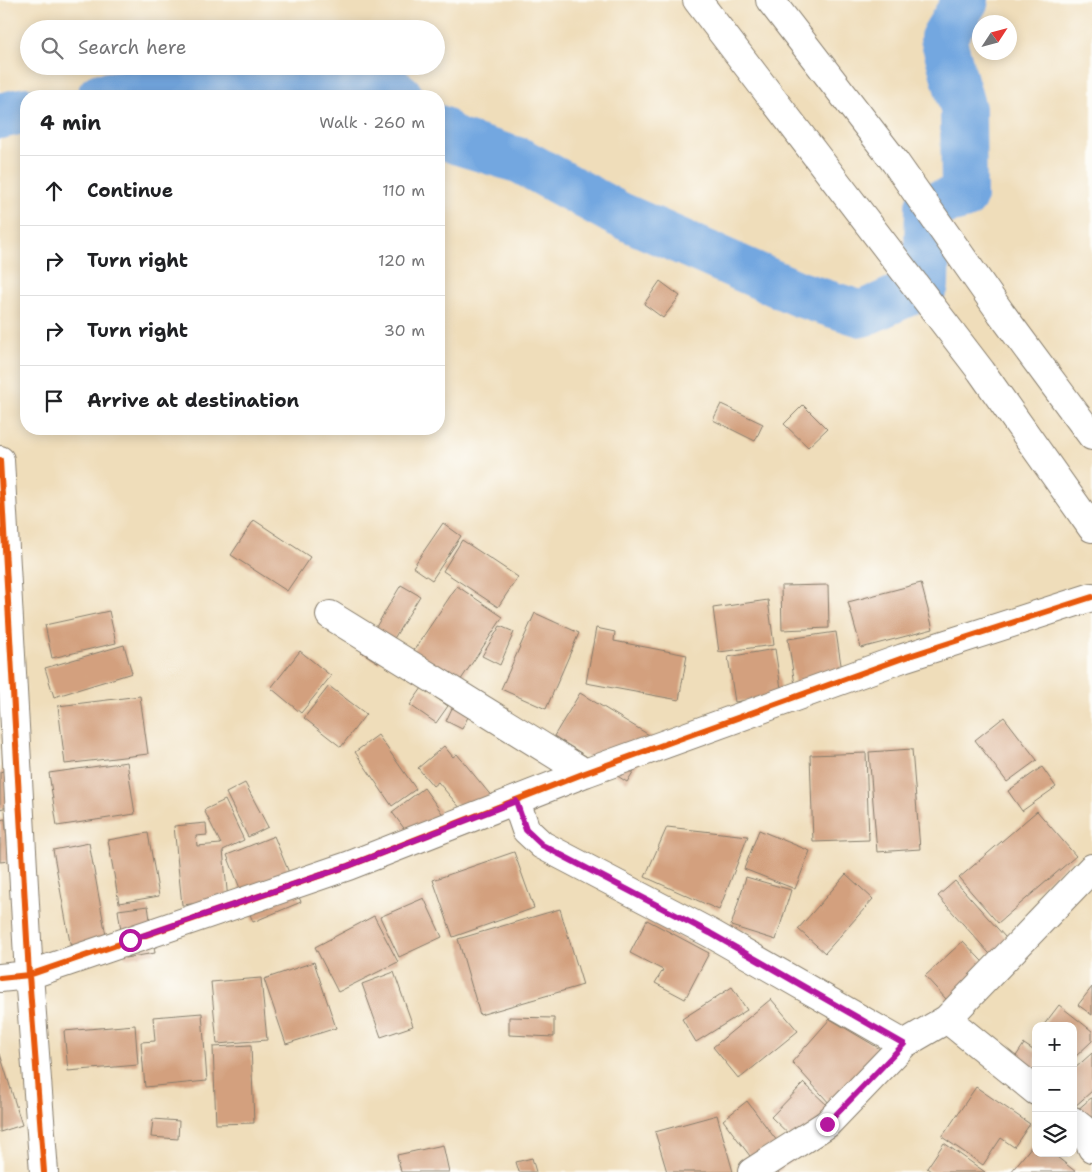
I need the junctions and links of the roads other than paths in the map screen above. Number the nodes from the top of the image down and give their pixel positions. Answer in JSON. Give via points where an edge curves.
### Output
{"nodes":[{"id":1,"x":697,"y":0,"type":"edge"},
{"id":2,"x":770,"y":0,"type":"edge"},
{"id":3,"x":1092,"y":436,"type":"edge"},
{"id":4,"x":0,"y":460,"type":"edge"},
{"id":5,"x":1092,"y":528,"type":"edge"},
{"id":6,"x":1092,"y":597,"type":"edge"},
{"id":7,"x":330,"y":615,"type":"dead end"},
{"id":8,"x":5,"y":625,"type":"edge"},
{"id":9,"x":585,"y":773,"type":"junction"},
{"id":10,"x":516,"y":801,"type":"junction"},
{"id":11,"x":1092,"y":868,"type":"edge"},
{"id":12,"x":29,"y":975,"type":"junction"},
{"id":13,"x":0,"y":978,"type":"edge"},
{"id":14,"x":947,"y":1019,"type":"junction"},
{"id":15,"x":904,"y":1044,"type":"junction"},
{"id":16,"x":1032,"y":1088,"type":"edge"},
{"id":17,"x":1077,"y":1124,"type":"edge"},
{"id":18,"x":1092,"y":1148,"type":"edge"},
{"id":19,"x":44,"y":1172,"type":"edge"},
{"id":20,"x":752,"y":1172,"type":"edge"}],
"edges":[{"from":1,"to":5,"type":"main road","via":[[981,371]]},
{"from":2,"to":3,"type":"main road","via":[[895,162]]},
{"from":4,"to":8,"type":"main road"},
{"from":6,"to":9,"type":"main road","via":[[903,658]]},
{"from":7,"to":9,"type":"main road"},
{"from":8,"to":12,"type":"main road"},
{"from":9,"to":10,"type":"main road"},
{"from":10,"to":12,"type":"main road","via":[[348,866]]},
{"from":10,"to":15,"type":"main road","via":[[526,830],[542,845],[710,933]]},
{"from":11,"to":14,"type":"main road"},
{"from":12,"to":13,"type":"main road"},
{"from":12,"to":19,"type":"main road"},
{"from":14,"to":15,"type":"main road"},
{"from":14,"to":16,"type":"main road"},
{"from":15,"to":20,"type":"main road","via":[[827,1124]]},
{"from":17,"to":18,"type":"main road","via":[[1083,1129]]}]}
